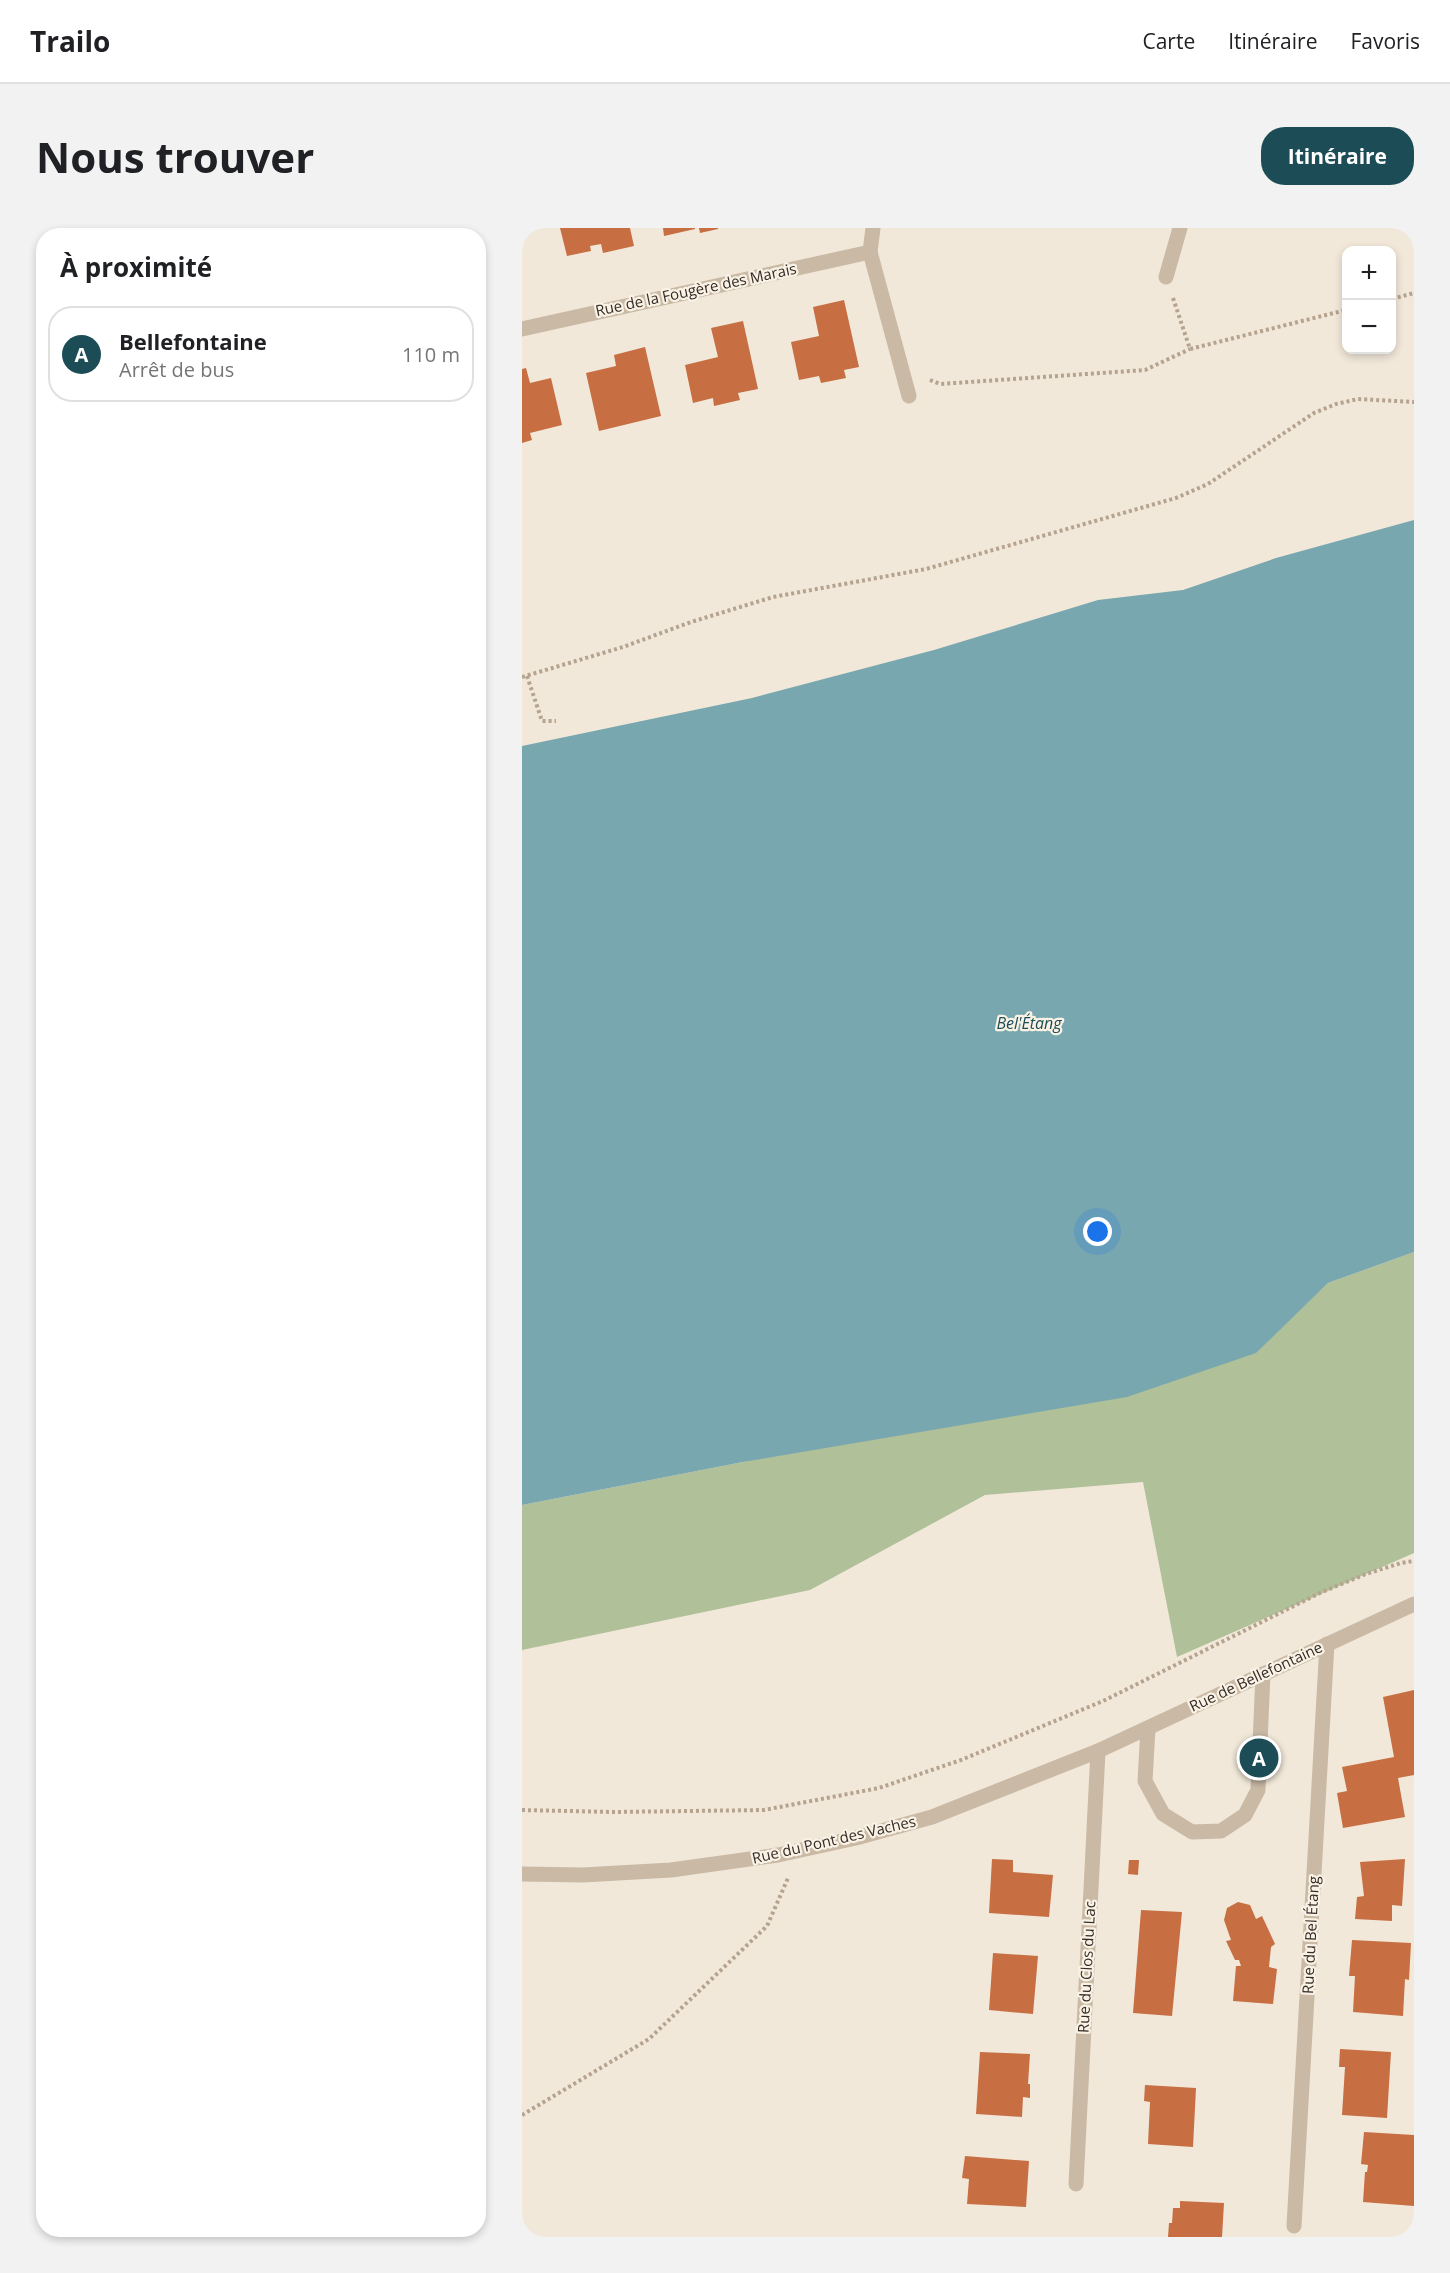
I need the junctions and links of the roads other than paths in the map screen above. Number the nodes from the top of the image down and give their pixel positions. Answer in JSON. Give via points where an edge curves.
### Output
{"nodes":[{"id":1,"x":873,"y":228,"type":"edge"},
{"id":2,"x":1179,"y":228,"type":"edge"},
{"id":3,"x":870,"y":252,"type":"junction"},
{"id":4,"x":1166,"y":277,"type":"road end"},
{"id":5,"x":522,"y":329,"type":"edge"},
{"id":6,"x":909,"y":396,"type":"dead end"},
{"id":7,"x":1414,"y":1604,"type":"edge"},
{"id":8,"x":1327,"y":1644,"type":"junction"},
{"id":9,"x":1263,"y":1674,"type":"junction"},
{"id":10,"x":1148,"y":1728,"type":"junction"},
{"id":11,"x":1098,"y":1751,"type":"junction"},
{"id":12,"x":522,"y":1874,"type":"edge"},
{"id":13,"x":1076,"y":2184,"type":"dead end"},
{"id":14,"x":1294,"y":2226,"type":"dead end"}],
"edges":[{"from":1,"to":3,"type":"street"},
{"from":2,"to":4,"type":"street"},
{"from":3,"to":5,"type":"street","name":"Rue de la Fougère des Marais"},
{"from":3,"to":6,"type":"street"},
{"from":7,"to":8,"type":"street","name":"Rue de Bellefontaine"},
{"from":8,"to":9,"type":"street","name":"Rue de Bellefontaine"},
{"from":8,"to":14,"type":"street","name":"Rue du Bel Étang"},
{"from":9,"to":10,"type":"street","name":"Rue de Bellefontaine"},
{"from":9,"to":10,"type":"street","via":[[1258,1790],[1245,1815],[1221,1831],[1192,1832],[1163,1815],[1145,1781]]},
{"from":10,"to":11,"type":"street","name":"Rue de Bellefontaine"},
{"from":11,"to":12,"type":"street","name":"Rue du Pont des Vaches","via":[[932,1817],[800,1850],[671,1870]]},
{"from":11,"to":13,"type":"street","name":"Rue du Clos du Lac"}]}
